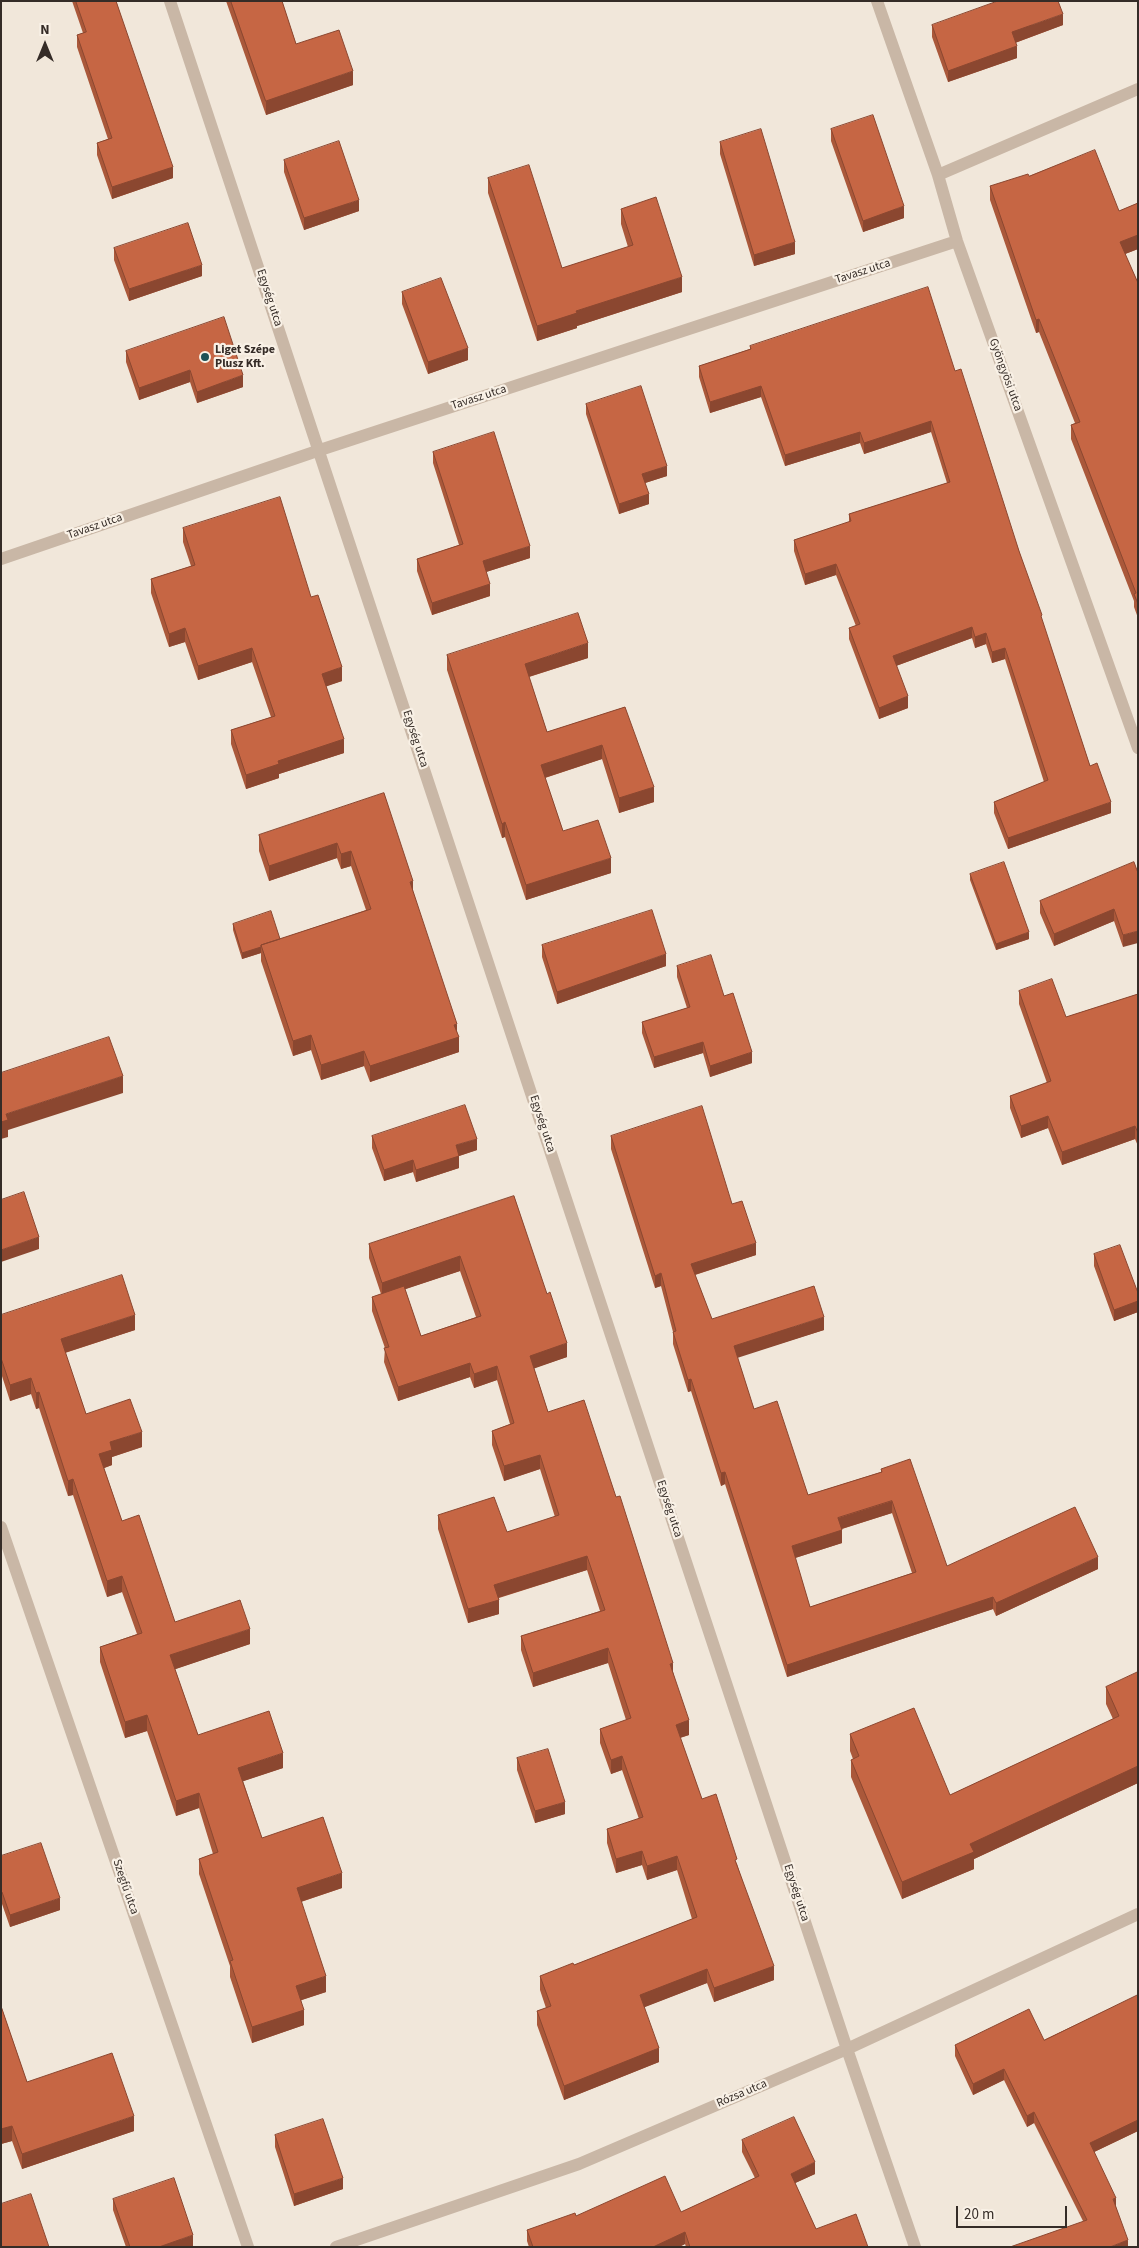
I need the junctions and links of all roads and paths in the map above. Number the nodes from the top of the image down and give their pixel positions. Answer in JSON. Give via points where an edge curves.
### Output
{"nodes":[{"id":1,"x":170,"y":1,"type":"edge"},
{"id":2,"x":877,"y":1,"type":"edge"},
{"id":3,"x":1138,"y":89,"type":"edge"},
{"id":4,"x":938,"y":175,"type":"junction"},
{"id":5,"x":957,"y":241,"type":"junction"},
{"id":6,"x":320,"y":450,"type":"junction"},
{"id":7,"x":1,"y":559,"type":"edge"},
{"id":8,"x":1138,"y":748,"type":"edge"},
{"id":9,"x":1,"y":1527,"type":"edge"},
{"id":10,"x":1138,"y":1914,"type":"edge"},
{"id":11,"x":847,"y":2049,"type":"junction"},
{"id":12,"x":248,"y":2247,"type":"edge"},
{"id":13,"x":336,"y":2247,"type":"edge"},
{"id":14,"x":915,"y":2247,"type":"edge"}],
"edges":[{"from":1,"to":6,"type":"street","name":"Egység utca"},
{"from":2,"to":4,"type":"street","name":"Gyöngyösi utca"},
{"from":3,"to":4,"type":"street"},
{"from":4,"to":5,"type":"street","name":"Gyöngyösi utca"},
{"from":5,"to":6,"type":"street","name":"Tavasz utca"},
{"from":5,"to":8,"type":"street","name":"Gyöngyösi utca"},
{"from":6,"to":7,"type":"street","name":"Tavasz utca"},
{"from":6,"to":11,"type":"street","name":"Egység utca"},
{"from":9,"to":12,"type":"street","name":"Szegfű utca"},
{"from":10,"to":11,"type":"street","name":"Rózsa utca"},
{"from":11,"to":13,"type":"street","name":"Rózsa utca","via":[[579,2164]]},
{"from":11,"to":14,"type":"street","name":"Egység utca"}]}
